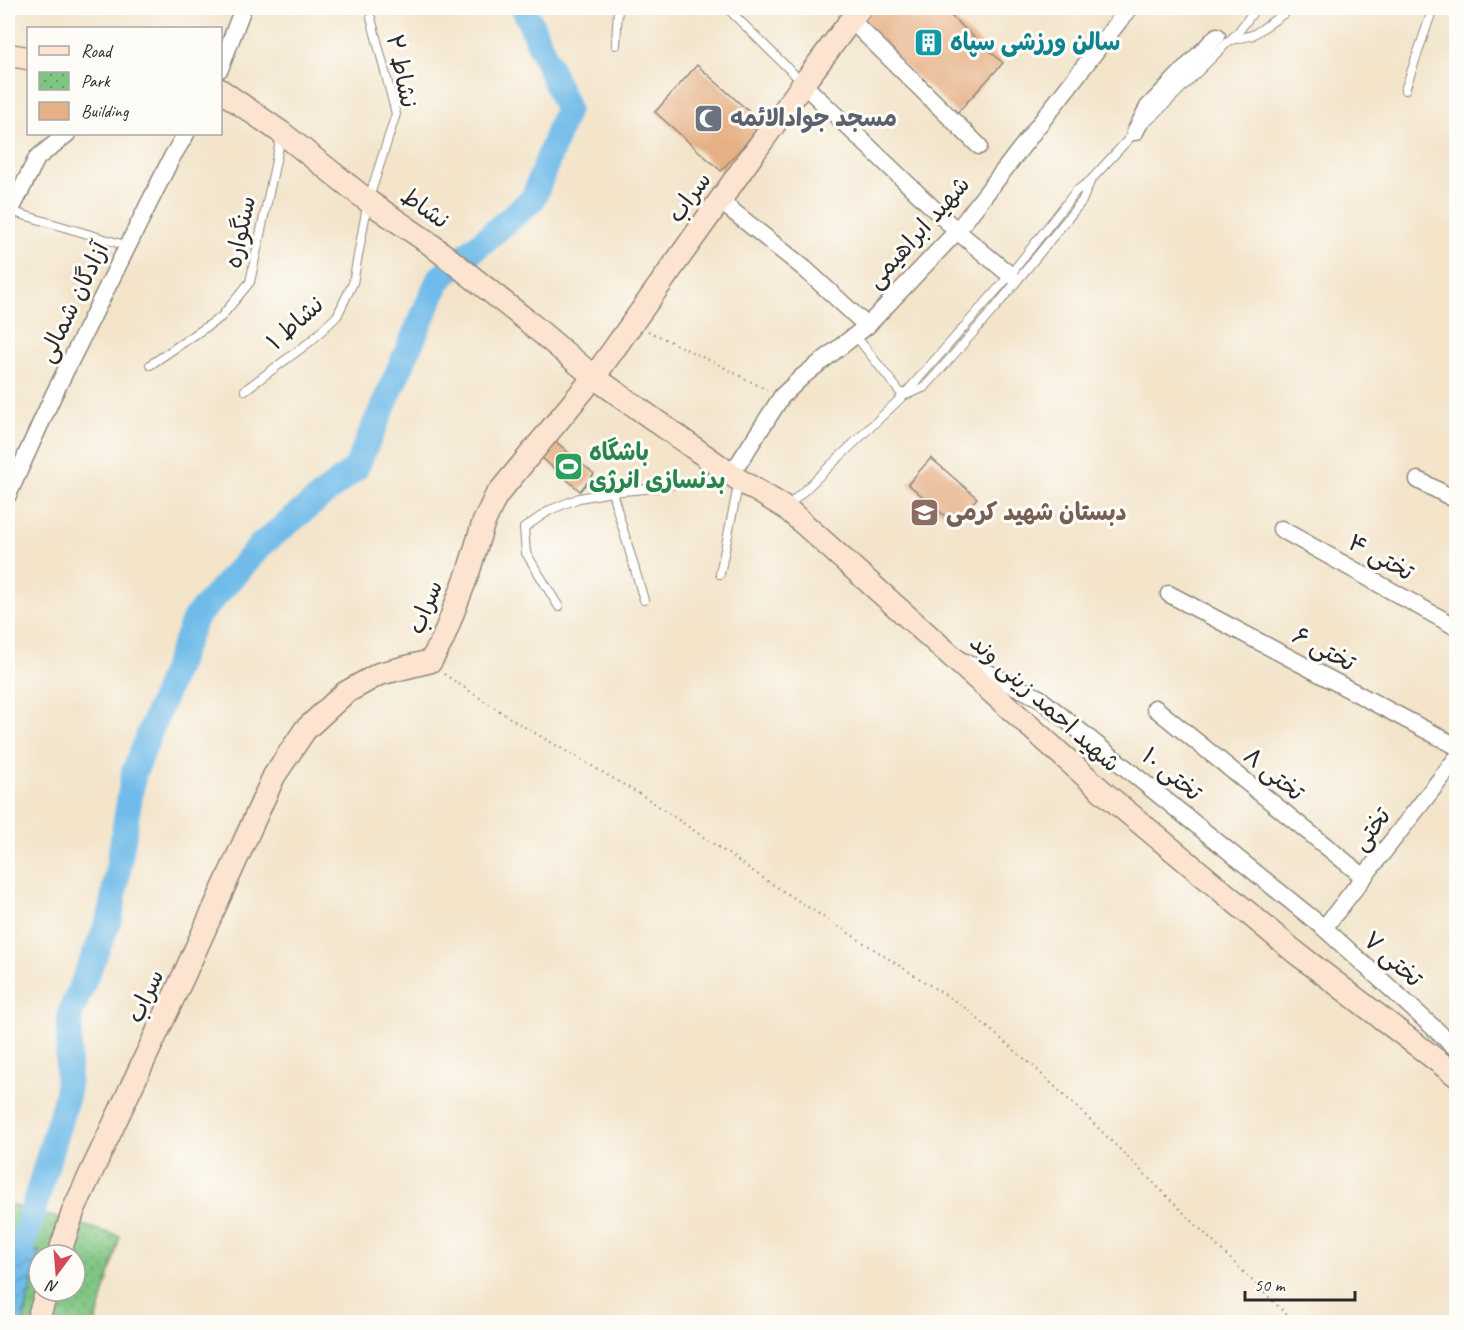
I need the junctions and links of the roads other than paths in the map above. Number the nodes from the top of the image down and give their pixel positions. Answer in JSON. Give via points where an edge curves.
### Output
{"nodes":[{"id":1,"x":243,"y":8,"type":"edge"},
{"id":2,"x":618,"y":8,"type":"edge"},
{"id":3,"x":727,"y":8,"type":"edge"},
{"id":4,"x":1129,"y":8,"type":"edge"},
{"id":5,"x":1256,"y":8,"type":"edge"},
{"id":6,"x":1292,"y":8,"type":"edge"},
{"id":7,"x":1433,"y":8,"type":"edge"},
{"id":8,"x":856,"y":14,"type":"edge"},
{"id":9,"x":371,"y":18,"type":"dead end"},
{"id":10,"x":1224,"y":38,"type":"junction"},
{"id":11,"x":616,"y":45,"type":"dead end"},
{"id":12,"x":8,"y":55,"type":"edge"},
{"id":13,"x":27,"y":58,"type":"edge"},
{"id":14,"x":222,"y":64,"type":"edge"},
{"id":15,"x":803,"y":84,"type":"junction"},
{"id":16,"x":1406,"y":90,"type":"dead end"},
{"id":17,"x":222,"y":91,"type":"edge"},
{"id":18,"x":1135,"y":132,"type":"joint"},
{"id":19,"x":282,"y":133,"type":"junction"},
{"id":20,"x":66,"y":135,"type":"edge"},
{"id":21,"x":185,"y":135,"type":"edge"},
{"id":22,"x":979,"y":146,"type":"dead end"},
{"id":23,"x":1090,"y":181,"type":"junction"},
{"id":24,"x":368,"y":201,"type":"junction"},
{"id":25,"x":720,"y":201,"type":"junction"},
{"id":26,"x":9,"y":213,"type":"edge"},
{"id":27,"x":957,"y":231,"type":"junction"},
{"id":28,"x":128,"y":246,"type":"junction"},
{"id":29,"x":1010,"y":275,"type":"junction"},
{"id":30,"x":861,"y":330,"type":"junction"},
{"id":31,"x":150,"y":365,"type":"dead end"},
{"id":32,"x":594,"y":377,"type":"junction"},
{"id":33,"x":245,"y":390,"type":"dead end"},
{"id":34,"x":903,"y":396,"type":"junction"},
{"id":35,"x":735,"y":478,"type":"junction"},
{"id":36,"x":1418,"y":480,"type":"dead end"},
{"id":37,"x":8,"y":490,"type":"edge"},
{"id":38,"x":612,"y":492,"type":"junction"},
{"id":39,"x":1456,"y":500,"type":"edge"},
{"id":40,"x":786,"y":508,"type":"junction"},
{"id":41,"x":1281,"y":529,"type":"dead end"},
{"id":42,"x":720,"y":574,"type":"dead end"},
{"id":43,"x":1169,"y":594,"type":"dead end"},
{"id":44,"x":644,"y":600,"type":"dead end"},
{"id":45,"x":559,"y":607,"type":"dead end"},
{"id":46,"x":1456,"y":627,"type":"edge"},
{"id":47,"x":949,"y":653,"type":"junction"},
{"id":48,"x":1155,"y":708,"type":"dead end"},
{"id":49,"x":1456,"y":746,"type":"edge"},
{"id":50,"x":1456,"y":759,"type":"edge"},
{"id":51,"x":1364,"y":877,"type":"junction"},
{"id":52,"x":1324,"y":928,"type":"junction"},
{"id":53,"x":1456,"y":1048,"type":"edge"},
{"id":54,"x":1456,"y":1075,"type":"edge"},
{"id":55,"x":63,"y":1243,"type":"edge"},
{"id":56,"x":43,"y":1303,"type":"edge"},
{"id":57,"x":37,"y":1323,"type":"edge"}],
"edges":[{"from":1,"to":14,"type":"street"},
{"from":2,"to":11,"type":"lane"},
{"from":3,"to":15,"type":"lane"},
{"from":4,"to":27,"type":"street","name":"شهید ابراهیمی"},
{"from":5,"to":10,"type":"lane","via":[[1239,31]]},
{"from":6,"to":10,"type":"lane","via":[[1253,35]]},
{"from":7,"to":16,"type":"lane"},
{"from":8,"to":15,"type":"main road","name":"سراب"},
{"from":8,"to":22,"type":"street"},
{"from":9,"to":24,"type":"lane","name":"نشاط ۲","via":[[396,114]]},
{"from":10,"to":18,"type":"street","via":[[1148,107]]},
{"from":12,"to":13,"type":"main road"},
{"from":15,"to":25,"type":"main road","name":"سراب"},
{"from":15,"to":27,"type":"street"},
{"from":17,"to":19,"type":"main road","name":"نشاط"},
{"from":18,"to":23,"type":"lane"},
{"from":19,"to":24,"type":"main road","name":"نشاط"},
{"from":19,"to":31,"type":"lane","name":"سنگواره","via":[[250,282],[221,317]]},
{"from":20,"to":26,"type":"street","via":[[37,158]]},
{"from":21,"to":28,"type":"street","name":"آزادگان شمالی"},
{"from":23,"to":29,"type":"lane","via":[[1076,191]]},
{"from":23,"to":34,"type":"lane","via":[[1082,201],[995,308],[925,387]]},
{"from":24,"to":32,"type":"main road","name":"نشاط","via":[[429,243]]},
{"from":24,"to":33,"type":"lane","name":"نشاط ۱","via":[[353,283],[338,316]]},
{"from":25,"to":30,"type":"street","via":[[805,269]]},
{"from":25,"to":32,"type":"main road","name":"سراب"},
{"from":26,"to":28,"type":"lane"},
{"from":27,"to":29,"type":"street"},
{"from":27,"to":30,"type":"street","name":"شهید ابراهیمی"},
{"from":28,"to":37,"type":"street","name":"آزادگان شمالی"},
{"from":29,"to":34,"type":"lane"},
{"from":30,"to":34,"type":"lane"},
{"from":30,"to":35,"type":"street","name":"شهید ابراهیمی","via":[[802,376],[781,398]]},
{"from":32,"to":35,"type":"main road","name":"شهید احمد زینی وند"},
{"from":32,"to":55,"type":"main road","name":"سراب","via":[[496,496],[431,661],[379,674],[345,693],[305,730],[274,776],[74,1209]]},
{"from":34,"to":40,"type":"lane"},
{"from":35,"to":38,"type":"lane"},
{"from":35,"to":40,"type":"main road","name":"شهید احمد زینی وند"},
{"from":35,"to":42,"type":"lane"},
{"from":36,"to":39,"type":"street"},
{"from":38,"to":44,"type":"lane"},
{"from":38,"to":45,"type":"lane","via":[[579,498],[549,510],[524,528],[525,553]]},
{"from":40,"to":47,"type":"main road","name":"شهید احمد زینی وند"},
{"from":41,"to":46,"type":"street","name":"تختی ۴"},
{"from":43,"to":49,"type":"street","name":"تختی ۶"},
{"from":47,"to":52,"type":"street","name":"تختی ۱۰","via":[[1039,698]]},
{"from":47,"to":54,"type":"main road","name":"شهید احمد زینی وند","via":[[1102,791],[1295,952]]},
{"from":48,"to":51,"type":"street","name":"تختی ۸"},
{"from":50,"to":51,"type":"street","name":"تختی"},
{"from":51,"to":52,"type":"street","name":"تختی"},
{"from":52,"to":53,"type":"street","name":"تختی ۷"},
{"from":56,"to":57,"type":"main road"}]}
